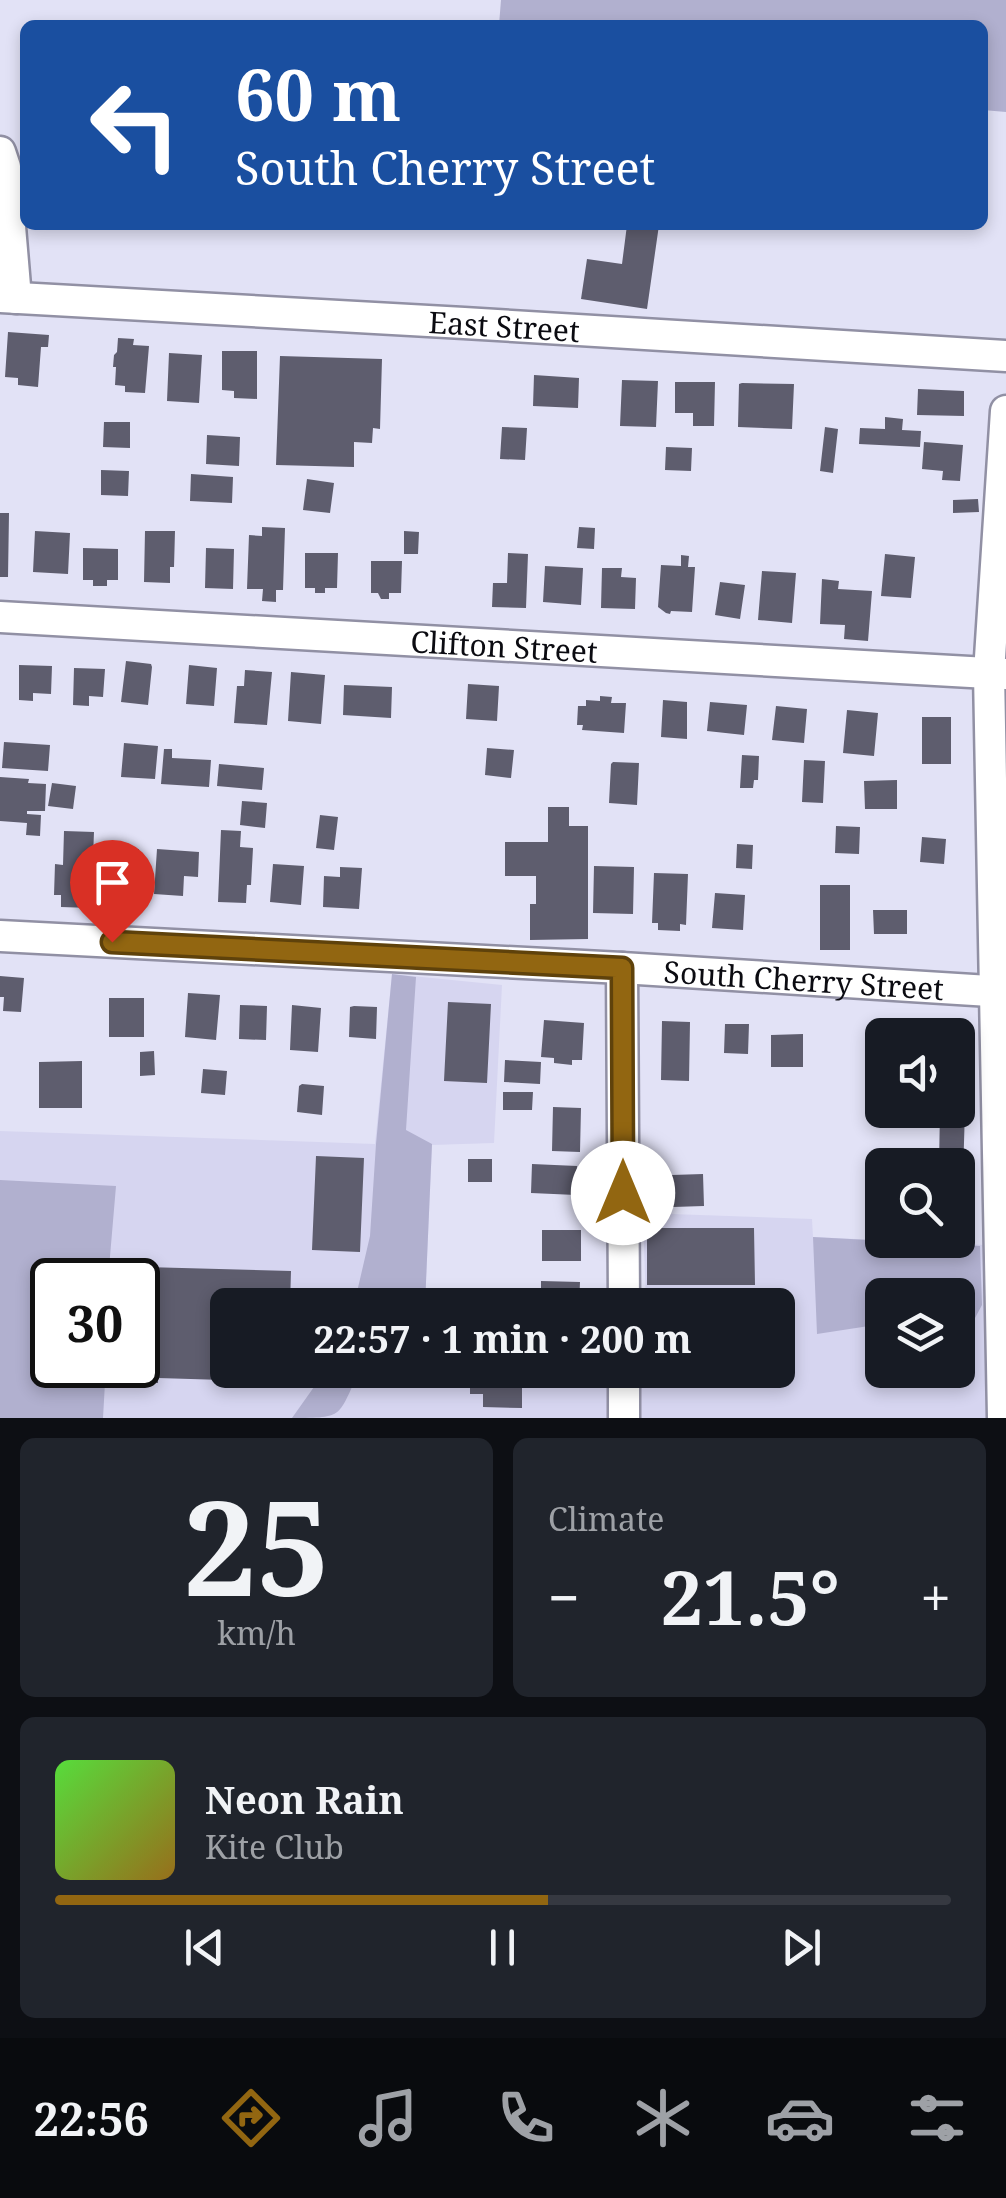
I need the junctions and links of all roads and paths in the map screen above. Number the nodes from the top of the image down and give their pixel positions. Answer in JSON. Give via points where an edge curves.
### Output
{"nodes":[{"id":1,"x":0,"y":152,"type":"edge"},
{"id":2,"x":8,"y":298,"type":"edge"},
{"id":3,"x":1006,"y":356,"type":"edge"},
{"id":4,"x":1006,"y":410,"type":"edge"},
{"id":5,"x":0,"y":616,"type":"edge"},
{"id":6,"x":997,"y":674,"type":"edge"},
{"id":7,"x":0,"y":936,"type":"edge"},
{"id":8,"x":622,"y":968,"type":"junction"},
{"id":9,"x":1001,"y":992,"type":"edge"},
{"id":10,"x":624,"y":1288,"type":"edge"},
{"id":11,"x":624,"y":1388,"type":"edge"},
{"id":12,"x":624,"y":1418,"type":"edge"},
{"id":13,"x":1003,"y":1418,"type":"edge"}],
"edges":[{"from":1,"to":2,"type":"street"},
{"from":2,"to":3,"type":"street","name":"East Street"},
{"from":4,"to":6,"type":"street"},
{"from":5,"to":6,"type":"street","name":"Clifton Street"},
{"from":6,"to":9,"type":"street"},
{"from":7,"to":8,"type":"street","name":"South Cherry Street"},
{"from":8,"to":9,"type":"street","name":"South Cherry Street"},
{"from":8,"to":10,"type":"street"},
{"from":9,"to":13,"type":"street"},
{"from":11,"to":12,"type":"street"}]}
